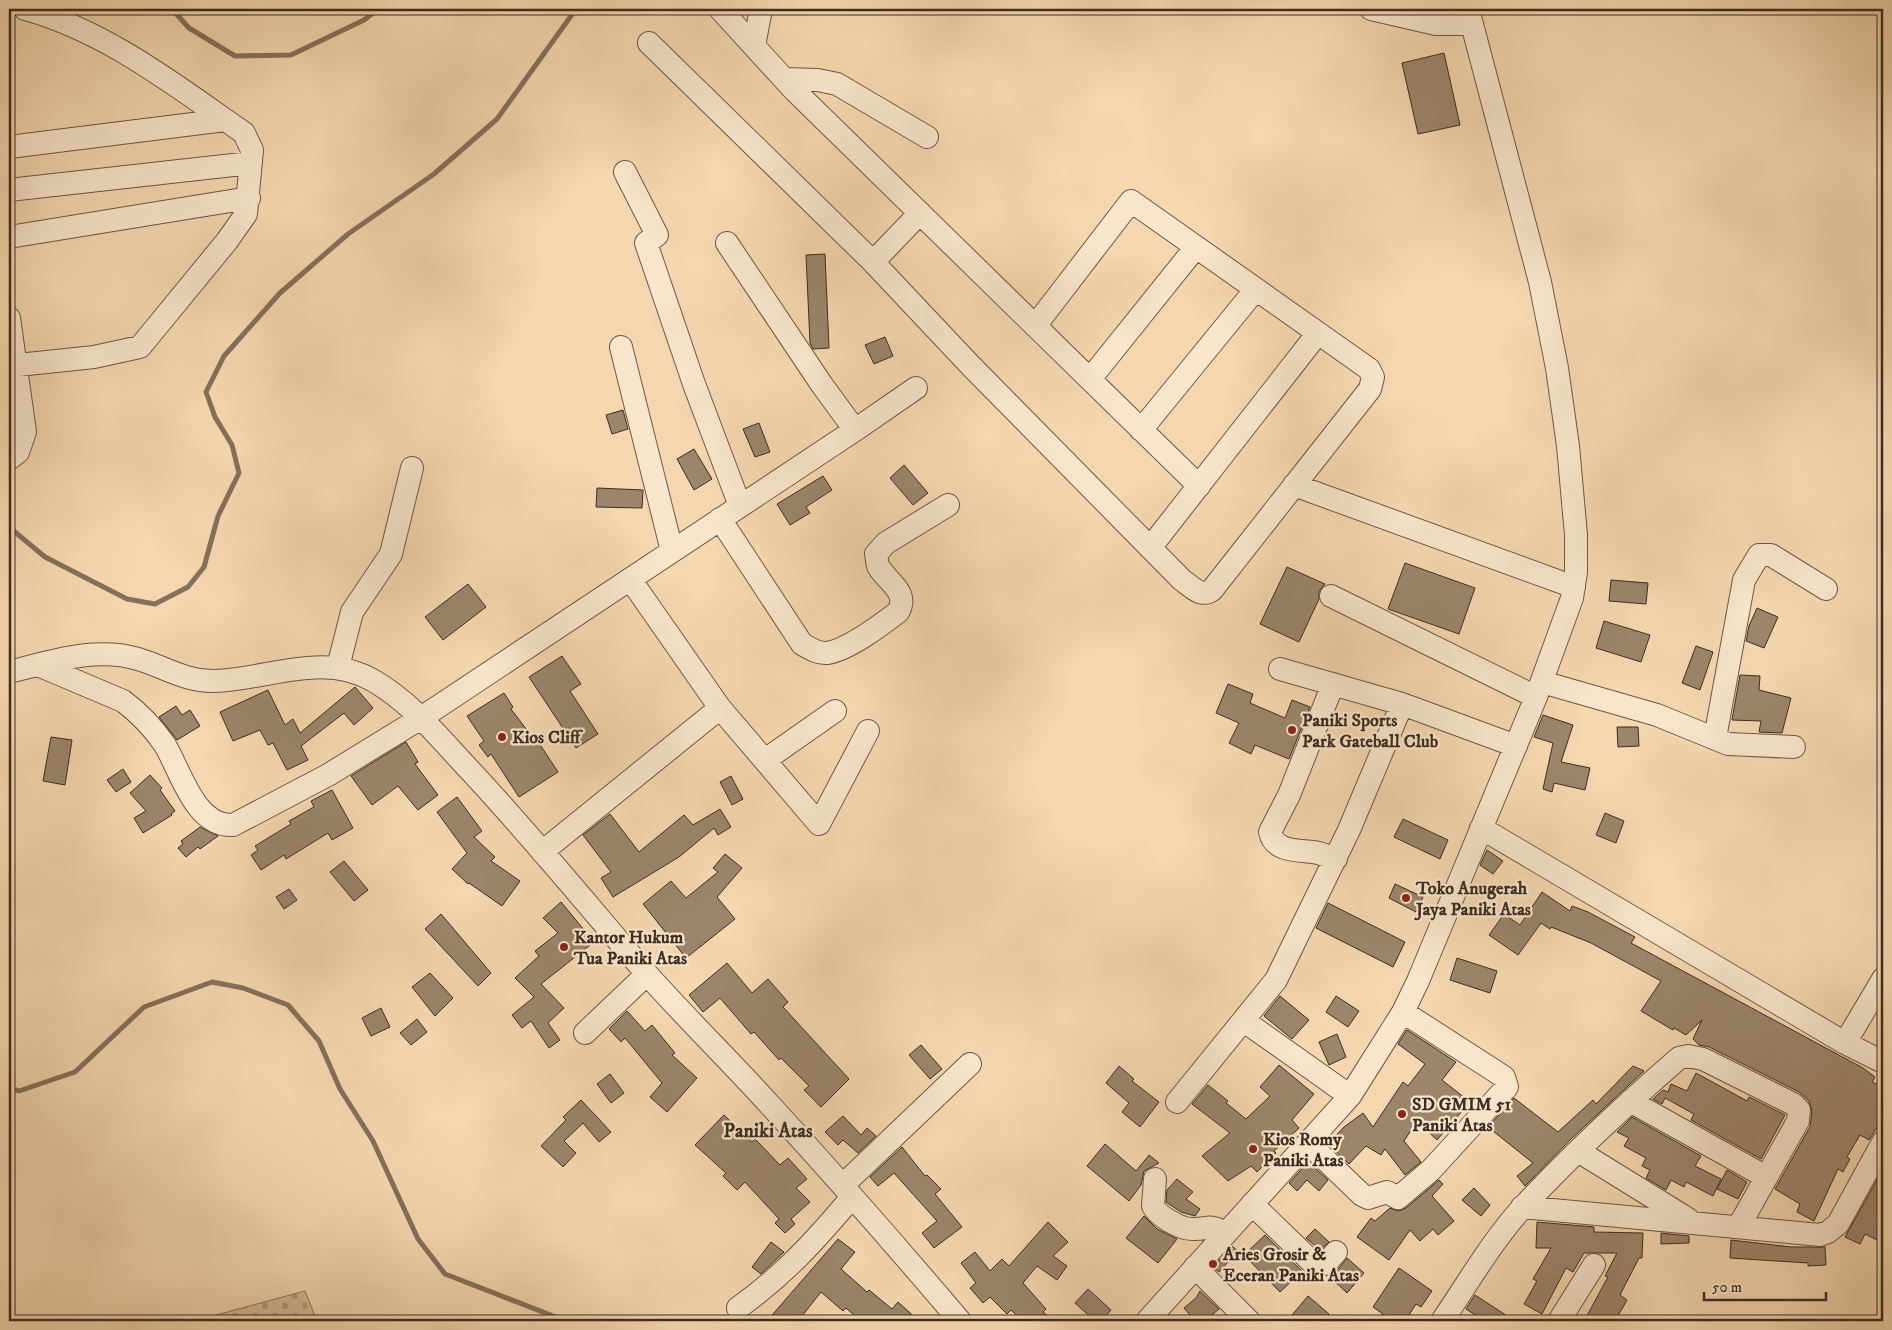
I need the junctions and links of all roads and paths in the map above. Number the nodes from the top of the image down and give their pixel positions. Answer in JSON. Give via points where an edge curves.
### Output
{"nodes":[{"id":1,"x":18,"y":9,"type":"edge"},
{"id":2,"x":25,"y":9,"type":"edge"},
{"id":3,"x":720,"y":9,"type":"edge"},
{"id":4,"x":761,"y":9,"type":"edge"},
{"id":5,"x":1371,"y":9,"type":"edge"},
{"id":6,"x":9,"y":13,"type":"edge"},
{"id":7,"x":1470,"y":16,"type":"edge"},
{"id":8,"x":649,"y":43,"type":"dead end"},
{"id":9,"x":754,"y":46,"type":"junction"},
{"id":10,"x":785,"y":79,"type":"junction"},
{"id":11,"x":226,"y":120,"type":"junction"},
{"id":12,"x":927,"y":137,"type":"dead end"},
{"id":13,"x":9,"y":147,"type":"edge"},
{"id":14,"x":251,"y":163,"type":"junction"},
{"id":15,"x":625,"y":172,"type":"dead end"},
{"id":16,"x":9,"y":190,"type":"edge"},
{"id":17,"x":249,"y":198,"type":"junction"},
{"id":18,"x":920,"y":213,"type":"junction"},
{"id":19,"x":9,"y":237,"type":"edge"},
{"id":20,"x":728,"y":243,"type":"dead end"},
{"id":21,"x":1196,"y":247,"type":"junction"},
{"id":22,"x":873,"y":262,"type":"junction"},
{"id":23,"x":1256,"y":289,"type":"junction"},
{"id":24,"x":9,"y":318,"type":"edge"},
{"id":25,"x":1035,"y":326,"type":"junction"},
{"id":26,"x":1318,"y":333,"type":"junction"},
{"id":27,"x":621,"y":347,"type":"dead end"},
{"id":28,"x":13,"y":366,"type":"edge"},
{"id":29,"x":1090,"y":380,"type":"junction"},
{"id":30,"x":916,"y":388,"type":"dead end"},
{"id":31,"x":855,"y":430,"type":"junction"},
{"id":32,"x":1141,"y":430,"type":"junction"},
{"id":33,"x":9,"y":458,"type":"edge"},
{"id":34,"x":412,"y":468,"type":"dead end"},
{"id":35,"x":1294,"y":485,"type":"junction"},
{"id":36,"x":1198,"y":486,"type":"junction"},
{"id":37,"x":948,"y":505,"type":"dead end"},
{"id":38,"x":740,"y":506,"type":"junction"},
{"id":39,"x":720,"y":519,"type":"junction"},
{"id":40,"x":1150,"y":548,"type":"junction"},
{"id":41,"x":672,"y":551,"type":"junction"},
{"id":42,"x":630,"y":579,"type":"junction"},
{"id":43,"x":1574,"y":587,"type":"junction"},
{"id":44,"x":1826,"y":589,"type":"dead end"},
{"id":45,"x":1331,"y":596,"type":"dead end"},
{"id":46,"x":38,"y":665,"type":"junction"},
{"id":47,"x":338,"y":666,"type":"junction"},
{"id":48,"x":1280,"y":669,"type":"dead end"},
{"id":49,"x":9,"y":672,"type":"edge"},
{"id":50,"x":1333,"y":684,"type":"junction"},
{"id":51,"x":1539,"y":689,"type":"junction"},
{"id":52,"x":1402,"y":704,"type":"junction"},
{"id":53,"x":720,"y":708,"type":"junction"},
{"id":54,"x":835,"y":711,"type":"dead end"},
{"id":55,"x":421,"y":718,"type":"junction"},
{"id":56,"x":868,"y":731,"type":"dead end"},
{"id":57,"x":1716,"y":738,"type":"junction"},
{"id":58,"x":1516,"y":746,"type":"junction"},
{"id":59,"x":1794,"y":747,"type":"dead end"},
{"id":60,"x":765,"y":760,"type":"junction"},
{"id":61,"x":1481,"y":828,"type":"junction"},
{"id":62,"x":542,"y":852,"type":"junction"},
{"id":63,"x":1336,"y":859,"type":"junction"},
{"id":64,"x":647,"y":974,"type":"junction"},
{"id":65,"x":1883,"y":979,"type":"edge"},
{"id":66,"x":1403,"y":1012,"type":"junction"},
{"id":67,"x":1244,"y":1021,"type":"junction"},
{"id":68,"x":585,"y":1033,"type":"dead end"},
{"id":69,"x":1845,"y":1043,"type":"junction"},
{"id":70,"x":1883,"y":1062,"type":"edge"},
{"id":71,"x":970,"y":1064,"type":"dead end"},
{"id":72,"x":1350,"y":1096,"type":"junction"},
{"id":73,"x":1630,"y":1100,"type":"junction"},
{"id":74,"x":1177,"y":1102,"type":"dead end"},
{"id":75,"x":1883,"y":1142,"type":"edge"},
{"id":76,"x":1308,"y":1143,"type":"junction"},
{"id":77,"x":1578,"y":1151,"type":"junction"},
{"id":78,"x":1766,"y":1177,"type":"junction"},
{"id":79,"x":1155,"y":1179,"type":"dead end"},
{"id":80,"x":847,"y":1191,"type":"junction"},
{"id":81,"x":1252,"y":1204,"type":"junction"},
{"id":82,"x":1522,"y":1208,"type":"junction"},
{"id":83,"x":1691,"y":1222,"type":"junction"},
{"id":84,"x":1739,"y":1226,"type":"junction"},
{"id":85,"x":1225,"y":1233,"type":"junction"},
{"id":86,"x":1336,"y":1252,"type":"dead end"},
{"id":87,"x":1594,"y":1265,"type":"dead end"},
{"id":88,"x":1195,"y":1267,"type":"junction"},
{"id":89,"x":738,"y":1308,"type":"dead end"},
{"id":90,"x":960,"y":1321,"type":"edge"},
{"id":91,"x":1147,"y":1321,"type":"edge"},
{"id":92,"x":1249,"y":1321,"type":"edge"},
{"id":93,"x":1442,"y":1321,"type":"edge"},
{"id":94,"x":1559,"y":1321,"type":"edge"}],
"edges":[{"from":1,"to":6,"type":"street"},
{"from":2,"to":11,"type":"street","via":[[116,46]]},
{"from":3,"to":9,"type":"street"},
{"from":4,"to":9,"type":"street"},
{"from":5,"to":7,"type":"street","via":[[1436,24]]},
{"from":7,"to":43,"type":"street","via":[[1540,282],[1557,368],[1576,535]]},
{"from":8,"to":22,"type":"street"},
{"from":9,"to":10,"type":"street"},
{"from":10,"to":12,"type":"street","via":[[837,84]]},
{"from":10,"to":18,"type":"street"},
{"from":11,"to":13,"type":"street"},
{"from":11,"to":14,"type":"street","via":[[244,133],[252,150]]},
{"from":14,"to":16,"type":"street"},
{"from":14,"to":17,"type":"street"},
{"from":15,"to":38,"type":"street","via":[[657,235],[646,243]]},
{"from":17,"to":19,"type":"street"},
{"from":17,"to":28,"type":"street","via":[[246,214],[227,241],[140,346],[94,357]]},
{"from":18,"to":22,"type":"street"},
{"from":18,"to":25,"type":"street"},
{"from":20,"to":31,"type":"street"},
{"from":21,"to":23,"type":"street"},
{"from":21,"to":25,"type":"street","via":[[1131,201]]},
{"from":21,"to":29,"type":"street"},
{"from":22,"to":40,"type":"street"},
{"from":23,"to":26,"type":"street"},
{"from":23,"to":32,"type":"street"},
{"from":24,"to":28,"type":"street"},
{"from":25,"to":29,"type":"street"},
{"from":26,"to":35,"type":"street","via":[[1369,369],[1374,377],[1370,389]]},
{"from":26,"to":36,"type":"street"},
{"from":27,"to":41,"type":"street"},
{"from":28,"to":33,"type":"street","via":[[25,432],[18,452]]},
{"from":29,"to":32,"type":"street"},
{"from":30,"to":31,"type":"street"},
{"from":31,"to":38,"type":"street"},
{"from":32,"to":36,"type":"street"},
{"from":34,"to":47,"type":"street","via":[[392,554],[352,612]]},
{"from":35,"to":40,"type":"street","via":[[1207,594],[1200,593],[1182,580]]},
{"from":35,"to":43,"type":"street"},
{"from":36,"to":40,"type":"street"},
{"from":37,"to":39,"type":"street","via":[[886,543],[876,554],[878,565],[902,598],[898,612],[852,642],[826,653],[802,644]]},
{"from":38,"to":39,"type":"street"},
{"from":39,"to":41,"type":"street"},
{"from":41,"to":42,"type":"street"},
{"from":42,"to":53,"type":"street"},
{"from":42,"to":55,"type":"street"},
{"from":43,"to":51,"type":"street"},
{"from":44,"to":57,"type":"street","via":[[1771,555],[1759,555],[1754,560],[1744,580]]},
{"from":45,"to":51,"type":"street"},
{"from":46,"to":47,"type":"street","via":[[94,654],[119,656],[137,659],[185,678],[213,681]]},
{"from":46,"to":49,"type":"street"},
{"from":46,"to":55,"type":"street","via":[[132,707],[164,744],[206,816],[227,826],[237,824],[328,775]]},
{"from":47,"to":55,"type":"street","via":[[374,680]]},
{"from":48,"to":50,"type":"street"},
{"from":50,"to":52,"type":"street"},
{"from":50,"to":63,"type":"street","via":[[1289,795],[1270,832],[1282,848]]},
{"from":51,"to":57,"type":"street","via":[[1657,715]]},
{"from":51,"to":58,"type":"street"},
{"from":52,"to":58,"type":"street"},
{"from":52,"to":63,"type":"street"},
{"from":53,"to":60,"type":"street"},
{"from":53,"to":62,"type":"street"},
{"from":54,"to":60,"type":"street"},
{"from":55,"to":62,"type":"street"},
{"from":56,"to":60,"type":"street","via":[[819,824]]},
{"from":57,"to":59,"type":"street","via":[[1741,746]]},
{"from":58,"to":61,"type":"street"},
{"from":61,"to":66,"type":"street"},
{"from":61,"to":69,"type":"street"},
{"from":62,"to":64,"type":"street"},
{"from":63,"to":67,"type":"street","via":[[1276,980]]},
{"from":64,"to":68,"type":"street"},
{"from":64,"to":80,"type":"street"},
{"from":65,"to":69,"type":"street"},
{"from":66,"to":72,"type":"street"},
{"from":66,"to":76,"type":"street","via":[[1504,1077],[1507,1087],[1431,1170],[1398,1198],[1387,1192],[1368,1198],[1362,1195]]},
{"from":67,"to":72,"type":"street"},
{"from":67,"to":74,"type":"street"},
{"from":69,"to":70,"type":"street"},
{"from":71,"to":80,"type":"street"},
{"from":72,"to":76,"type":"street"},
{"from":73,"to":77,"type":"street"},
{"from":73,"to":78,"type":"street"},
{"from":73,"to":78,"type":"street","via":[[1679,1058],[1688,1056],[1703,1059],[1792,1104],[1799,1110],[1800,1117]]},
{"from":75,"to":84,"type":"street","via":[[1838,1224],[1828,1232],[1820,1235]]},
{"from":76,"to":81,"type":"street"},
{"from":77,"to":82,"type":"street"},
{"from":77,"to":83,"type":"street"},
{"from":78,"to":84,"type":"street"},
{"from":79,"to":85,"type":"street","via":[[1153,1206],[1158,1213],[1191,1230],[1213,1226]]},
{"from":80,"to":89,"type":"street","via":[[798,1259]]},
{"from":80,"to":90,"type":"street"},
{"from":81,"to":85,"type":"street"},
{"from":81,"to":86,"type":"street","via":[[1313,1262],[1325,1264]]},
{"from":82,"to":83,"type":"street"},
{"from":82,"to":93,"type":"street","via":[[1494,1243]]},
{"from":83,"to":84,"type":"street"},
{"from":85,"to":88,"type":"street"},
{"from":87,"to":94,"type":"street"},
{"from":88,"to":91,"type":"street"},
{"from":88,"to":92,"type":"street"}]}
